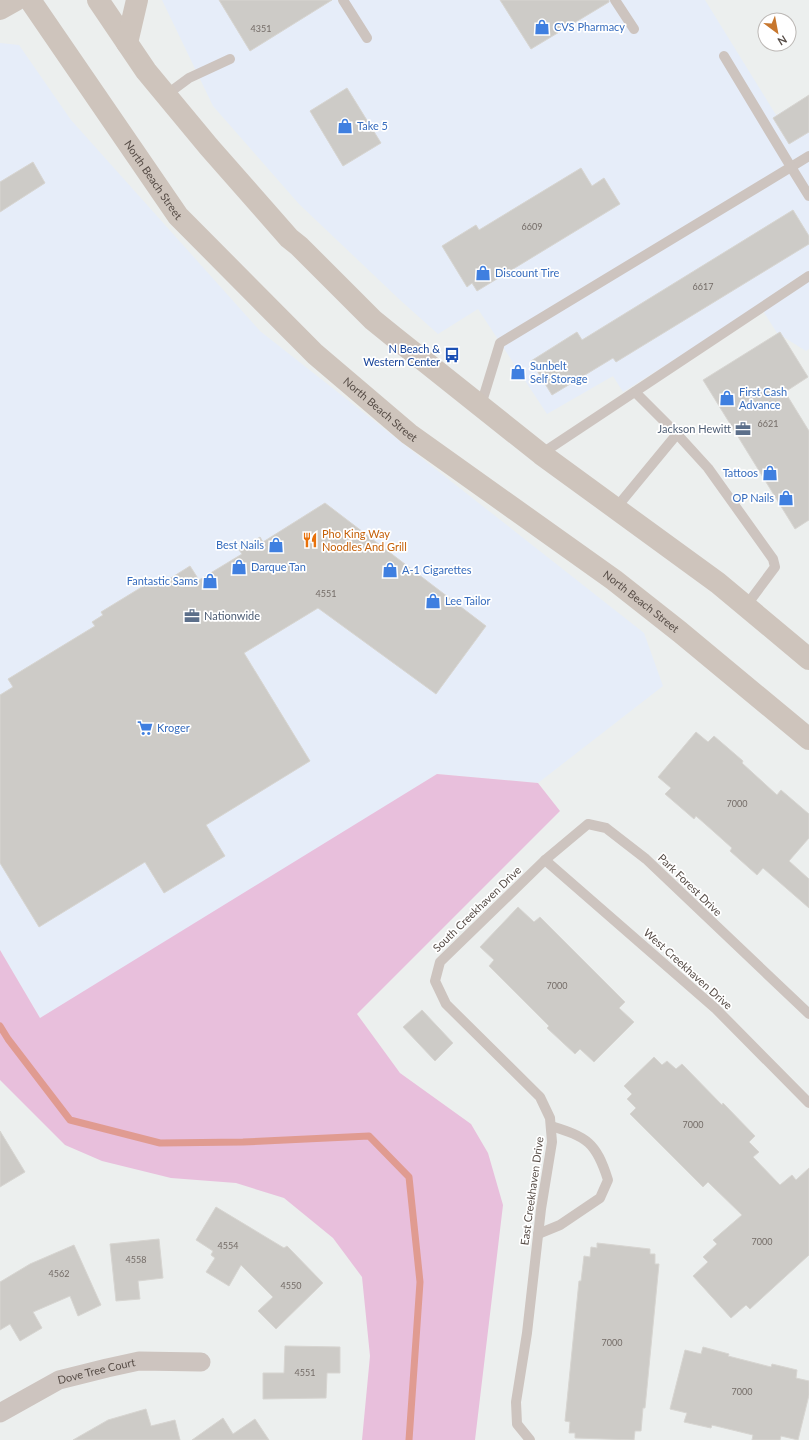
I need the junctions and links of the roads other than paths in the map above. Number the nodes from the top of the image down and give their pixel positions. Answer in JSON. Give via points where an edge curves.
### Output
{"nodes":[{"id":1,"x":16,"y":0,"type":"edge"},
{"id":2,"x":30,"y":0,"type":"edge"},
{"id":3,"x":98,"y":0,"type":"edge"},
{"id":4,"x":137,"y":0,"type":"edge"},
{"id":5,"x":343,"y":0,"type":"edge"},
{"id":6,"x":615,"y":0,"type":"edge"},
{"id":7,"x":0,"y":9,"type":"edge"},
{"id":8,"x":634,"y":29,"type":"dead end"},
{"id":9,"x":367,"y":38,"type":"dead end"},
{"id":10,"x":127,"y":43,"type":"junction"},
{"id":11,"x":724,"y":56,"type":"dead end"},
{"id":12,"x":230,"y":59,"type":"dead end"},
{"id":13,"x":166,"y":96,"type":"junction"},
{"id":14,"x":809,"y":156,"type":"edge"},
{"id":15,"x":791,"y":167,"type":"junction"},
{"id":16,"x":809,"y":196,"type":"edge"},
{"id":17,"x":809,"y":276,"type":"edge"},
{"id":18,"x":635,"y":392,"type":"junction"},
{"id":19,"x":481,"y":405,"type":"junction"},
{"id":20,"x":677,"y":434,"type":"junction"},
{"id":21,"x":541,"y":454,"type":"junction"},
{"id":22,"x":616,"y":508,"type":"junction"},
{"id":23,"x":746,"y":606,"type":"junction"},
{"id":24,"x":809,"y":659,"type":"edge"},
{"id":25,"x":809,"y":739,"type":"edge"},
{"id":26,"x":545,"y":860,"type":"junction"},
{"id":27,"x":435,"y":981,"type":"joint"},
{"id":28,"x":809,"y":1014,"type":"edge"},
{"id":29,"x":809,"y":1103,"type":"edge"},
{"id":30,"x":551,"y":1126,"type":"junction"},
{"id":31,"x":538,"y":1234,"type":"junction"},
{"id":32,"x":201,"y":1362,"type":"dead end"},
{"id":33,"x":0,"y":1413,"type":"edge"},
{"id":34,"x":530,"y":1440,"type":"edge"}],
"edges":[{"from":1,"to":7,"type":"main road"},
{"from":2,"to":25,"type":"main road","name":"North Beach Street","via":[[178,216],[315,354],[408,434],[614,580]]},
{"from":3,"to":10,"type":"main road"},
{"from":4,"to":10,"type":"main road"},
{"from":5,"to":9,"type":"lane"},
{"from":6,"to":8,"type":"lane"},
{"from":10,"to":13,"type":"main road"},
{"from":11,"to":15,"type":"lane"},
{"from":12,"to":13,"type":"lane","via":[[189,78]]},
{"from":13,"to":19,"type":"main road","via":[[289,238],[373,320]]},
{"from":14,"to":15,"type":"lane"},
{"from":15,"to":16,"type":"lane"},
{"from":15,"to":19,"type":"lane","via":[[500,343]]},
{"from":17,"to":18,"type":"lane"},
{"from":18,"to":20,"type":"lane"},
{"from":18,"to":21,"type":"lane"},
{"from":19,"to":21,"type":"main road"},
{"from":20,"to":22,"type":"lane"},
{"from":20,"to":23,"type":"lane","via":[[708,468],[773,558],[775,566]]},
{"from":21,"to":22,"type":"main road"},
{"from":22,"to":23,"type":"main road"},
{"from":23,"to":24,"type":"main road"},
{"from":26,"to":27,"type":"lane","name":"South Creekhaven Drive","via":[[440,962]]},
{"from":26,"to":28,"type":"lane","name":"Park Forest Drive","via":[[588,824],[606,828],[646,858]]},
{"from":26,"to":29,"type":"lane","name":"West Creekhaven Drive","via":[[716,1009]]},
{"from":27,"to":30,"type":"lane","name":"East Creekhaven Drive","via":[[446,1004],[540,1097]]},
{"from":30,"to":31,"type":"lane","name":"East Creekhaven Drive","via":[[552,1142]]},
{"from":30,"to":31,"type":"lane","via":[[579,1135],[590,1144],[602,1161],[608,1180],[600,1198],[560,1225]]},
{"from":31,"to":34,"type":"lane","name":"East Creekhaven Drive","via":[[516,1402],[517,1424]]},
{"from":32,"to":33,"type":"street","name":"Dove Tree Court","via":[[139,1361],[59,1380]]}]}
